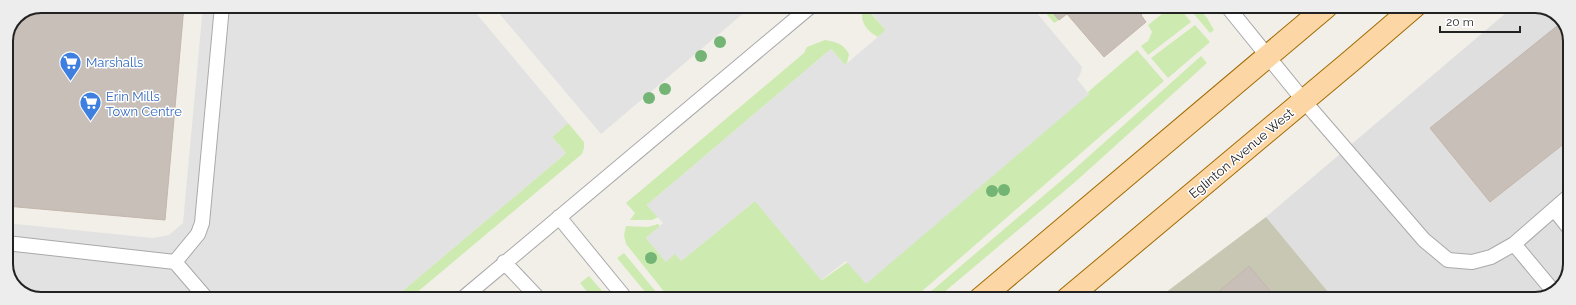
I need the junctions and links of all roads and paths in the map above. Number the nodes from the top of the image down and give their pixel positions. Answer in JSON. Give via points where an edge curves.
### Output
{"nodes":[{"id":1,"x":221,"y":13,"type":"edge"},
{"id":2,"x":803,"y":13,"type":"edge"},
{"id":3,"x":1233,"y":13,"type":"edge"},
{"id":4,"x":1318,"y":13,"type":"edge"},
{"id":5,"x":1407,"y":13,"type":"edge"},
{"id":6,"x":1268,"y":56,"type":"junction"},
{"id":7,"x":1304,"y":101,"type":"junction"},
{"id":8,"x":1563,"y":202,"type":"edge"},
{"id":9,"x":1554,"y":209,"type":"junction"},
{"id":10,"x":559,"y":217,"type":"junction"},
{"id":11,"x":1563,"y":220,"type":"edge"},
{"id":12,"x":13,"y":244,"type":"edge"},
{"id":13,"x":1514,"y":244,"type":"junction"},
{"id":14,"x":176,"y":262,"type":"junction"},
{"id":15,"x":504,"y":262,"type":"junction"},
{"id":16,"x":1550,"y":287,"type":"edge"},
{"id":17,"x":201,"y":292,"type":"edge"},
{"id":18,"x":469,"y":292,"type":"edge"},
{"id":19,"x":532,"y":292,"type":"edge"},
{"id":20,"x":620,"y":292,"type":"edge"},
{"id":21,"x":988,"y":292,"type":"edge"},
{"id":22,"x":1075,"y":292,"type":"edge"}],
"edges":[{"from":1,"to":14,"type":"lane","via":[[202,223],[198,234]]},
{"from":2,"to":10,"type":"lane"},
{"from":3,"to":6,"type":"lane"},
{"from":4,"to":6,"type":"main road"},
{"from":5,"to":7,"type":"main road","name":"Eglinton Avenue West"},
{"from":6,"to":7,"type":"lane"},
{"from":6,"to":21,"type":"main road"},
{"from":7,"to":13,"type":"lane","via":[[1424,240],[1448,260],[1472,262],[1491,257]]},
{"from":7,"to":22,"type":"main road","name":"Eglinton Avenue West"},
{"from":8,"to":9,"type":"lane"},
{"from":9,"to":11,"type":"lane"},
{"from":9,"to":13,"type":"lane"},
{"from":10,"to":15,"type":"lane"},
{"from":10,"to":20,"type":"lane"},
{"from":12,"to":14,"type":"lane"},
{"from":13,"to":16,"type":"lane"},
{"from":14,"to":17,"type":"lane"},
{"from":15,"to":18,"type":"lane"},
{"from":15,"to":19,"type":"lane"}]}
